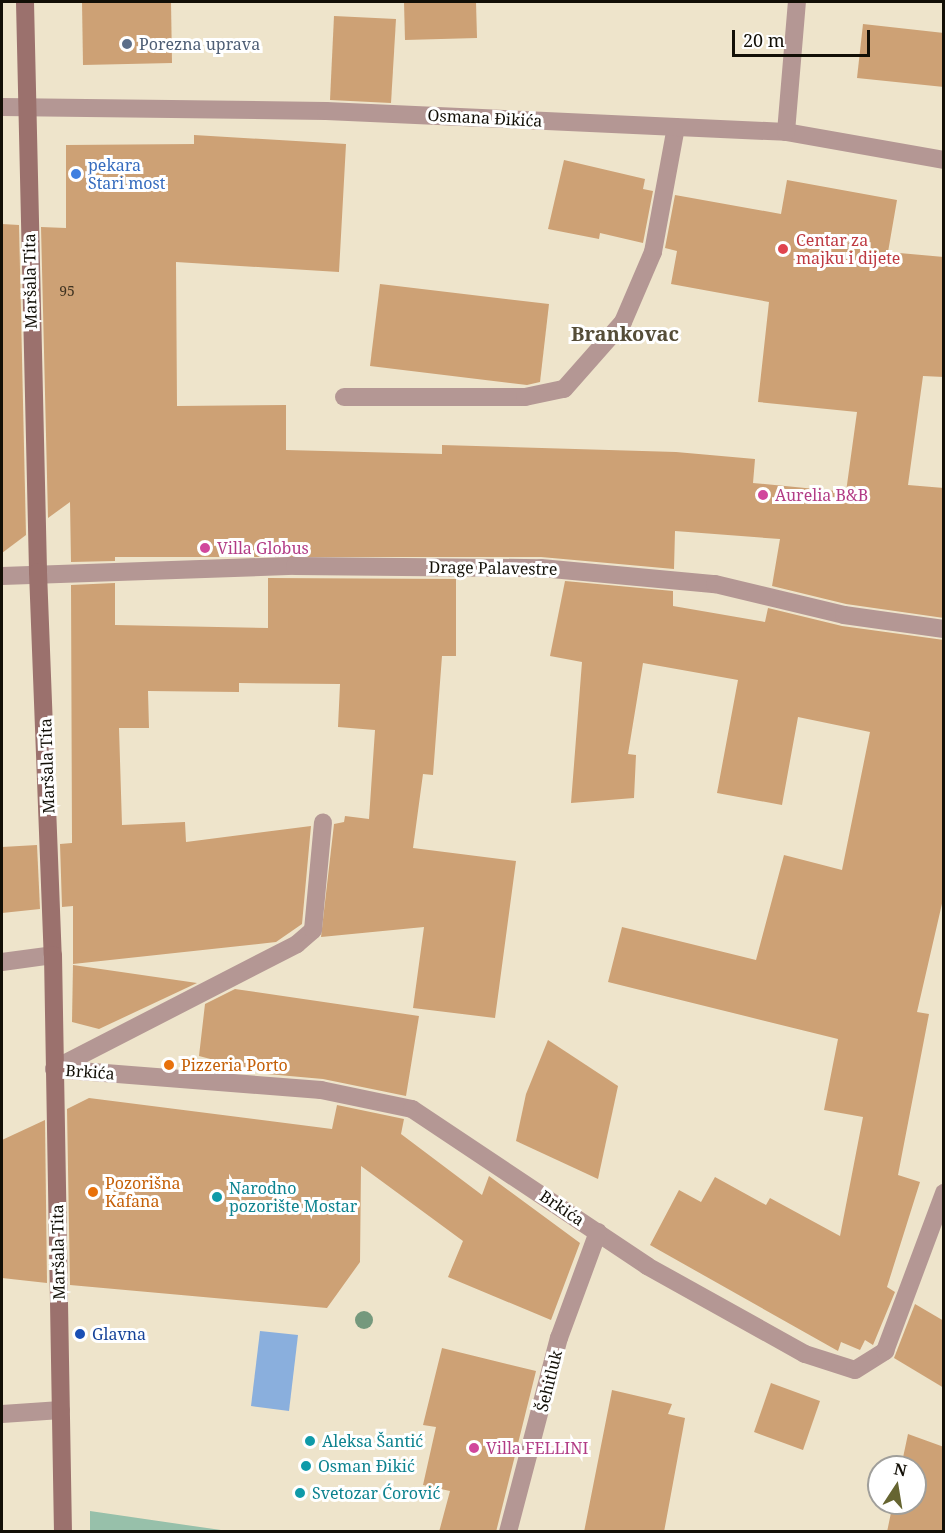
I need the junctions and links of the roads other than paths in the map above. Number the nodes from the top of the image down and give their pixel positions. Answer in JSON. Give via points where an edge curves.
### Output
{"nodes":[{"id":1,"x":25,"y":2,"type":"edge"},
{"id":2,"x":797,"y":2,"type":"edge"},
{"id":3,"x":2,"y":107,"type":"edge"},
{"id":4,"x":25,"y":107,"type":"junction"},
{"id":5,"x":676,"y":127,"type":"junction"},
{"id":6,"x":786,"y":132,"type":"junction"},
{"id":7,"x":943,"y":157,"type":"edge"},
{"id":8,"x":344,"y":397,"type":"dead end"},
{"id":9,"x":38,"y":573,"type":"junction"},
{"id":10,"x":2,"y":576,"type":"edge"},
{"id":11,"x":944,"y":628,"type":"edge"},
{"id":12,"x":324,"y":822,"type":"dead end"},
{"id":13,"x":53,"y":955,"type":"junction"},
{"id":14,"x":2,"y":962,"type":"edge"},
{"id":15,"x":54,"y":1069,"type":"junction"},
{"id":16,"x":944,"y":1193,"type":"edge"},
{"id":17,"x":598,"y":1232,"type":"junction"},
{"id":18,"x":61,"y":1410,"type":"junction"},
{"id":19,"x":2,"y":1414,"type":"edge"},
{"id":20,"x":63,"y":1532,"type":"edge"},
{"id":21,"x":508,"y":1532,"type":"edge"}],
"edges":[{"from":1,"to":4,"type":"street","name":"Maršala Tita"},
{"from":2,"to":6,"type":"street"},
{"from":3,"to":4,"type":"street","name":"Osmana Đikića"},
{"from":4,"to":5,"type":"street","name":"Osmana Đikića","via":[[326,111]]},
{"from":4,"to":9,"type":"street","name":"Maršala Tita"},
{"from":5,"to":6,"type":"street","name":"Osmana Đikića"},
{"from":5,"to":8,"type":"street","via":[[653,252],[623,322],[564,388],[525,398]]},
{"from":6,"to":7,"type":"street","name":"Osmana Đikića"},
{"from":9,"to":10,"type":"street","name":"Drage Palavestre"},
{"from":9,"to":11,"type":"street","name":"Drage Palavestre","via":[[295,566],[542,568],[715,584],[844,615]]},
{"from":9,"to":13,"type":"street","name":"Maršala Tita"},
{"from":12,"to":15,"type":"street","via":[[312,930],[305,937]]},
{"from":13,"to":14,"type":"street"},
{"from":13,"to":15,"type":"street","name":"Maršala Tita"},
{"from":15,"to":17,"type":"street","name":"Brkića","via":[[321,1090],[412,1109]]},
{"from":15,"to":18,"type":"street","name":"Maršala Tita"},
{"from":16,"to":17,"type":"street","name":"Brkića","via":[[885,1351],[855,1370],[804,1354],[647,1266]]},
{"from":17,"to":21,"type":"street","name":"Šehitluk","via":[[559,1338]]},
{"from":18,"to":19,"type":"street"},
{"from":18,"to":20,"type":"street","name":"Maršala Tita"}]}
